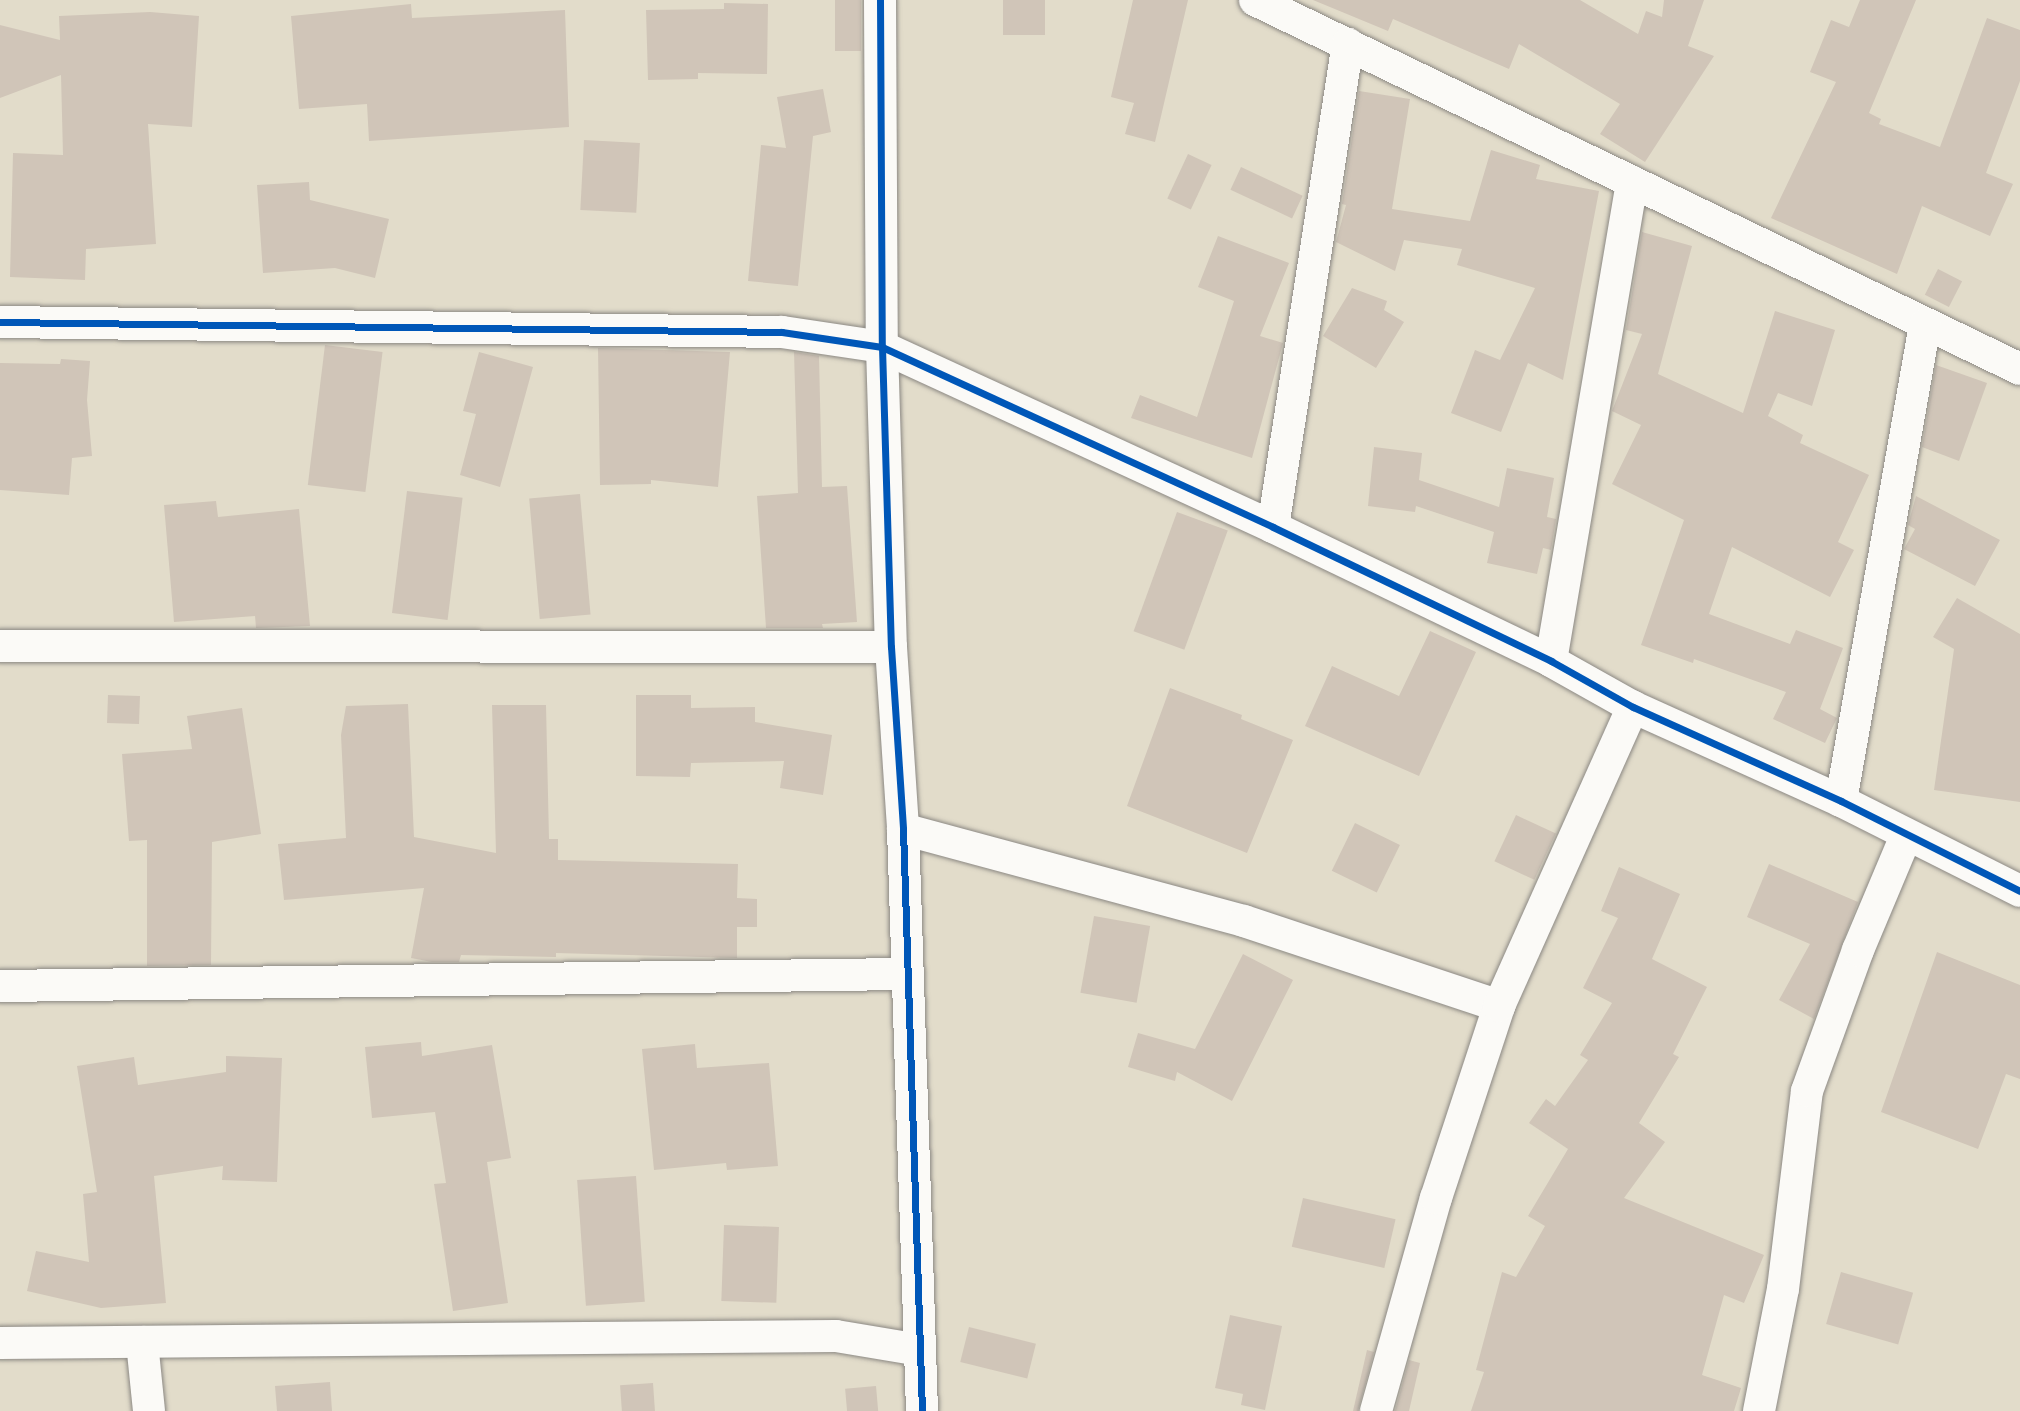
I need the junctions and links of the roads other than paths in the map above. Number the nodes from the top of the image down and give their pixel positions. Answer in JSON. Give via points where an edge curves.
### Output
{"nodes":[{"id":1,"x":880,"y":0,"type":"edge"},
{"id":2,"x":1255,"y":0,"type":"edge"},
{"id":3,"x":1348,"y":44,"type":"junction"},
{"id":4,"x":1633,"y":183,"type":"junction"},
{"id":5,"x":0,"y":322,"type":"edge"},
{"id":6,"x":1926,"y":324,"type":"junction"},
{"id":7,"x":882,"y":346,"type":"junction"},
{"id":8,"x":2020,"y":369,"type":"edge"},
{"id":9,"x":1273,"y":527,"type":"junction"},
{"id":10,"x":0,"y":646,"type":"edge"},
{"id":11,"x":891,"y":647,"type":"junction"},
{"id":12,"x":1550,"y":661,"type":"junction"},
{"id":13,"x":1633,"y":707,"type":"junction"},
{"id":14,"x":1841,"y":801,"type":"junction"},
{"id":15,"x":903,"y":829,"type":"junction"},
{"id":16,"x":1906,"y":836,"type":"junction"},
{"id":17,"x":2020,"y":891,"type":"edge"},
{"id":18,"x":908,"y":974,"type":"junction"},
{"id":19,"x":0,"y":986,"type":"edge"},
{"id":20,"x":1499,"y":1006,"type":"junction"},
{"id":21,"x":142,"y":1342,"type":"junction"},
{"id":22,"x":0,"y":1343,"type":"edge"},
{"id":23,"x":920,"y":1350,"type":"junction"},
{"id":24,"x":149,"y":1411,"type":"edge"},
{"id":25,"x":922,"y":1411,"type":"edge"},
{"id":26,"x":1376,"y":1411,"type":"edge"},
{"id":27,"x":1759,"y":1411,"type":"edge"}],
"edges":[{"from":1,"to":7,"type":"street"},
{"from":2,"to":3,"type":"street"},
{"from":3,"to":4,"type":"street"},
{"from":3,"to":9,"type":"street"},
{"from":4,"to":6,"type":"street"},
{"from":4,"to":12,"type":"street"},
{"from":5,"to":7,"type":"street","via":[[782,332]]},
{"from":6,"to":8,"type":"street"},
{"from":6,"to":14,"type":"street"},
{"from":7,"to":9,"type":"street"},
{"from":7,"to":11,"type":"street"},
{"from":9,"to":12,"type":"street"},
{"from":10,"to":11,"type":"street"},
{"from":11,"to":15,"type":"street"},
{"from":12,"to":13,"type":"street"},
{"from":13,"to":14,"type":"street"},
{"from":13,"to":20,"type":"street"},
{"from":14,"to":16,"type":"street"},
{"from":15,"to":18,"type":"street"},
{"from":15,"to":20,"type":"street","via":[[1244,921]]},
{"from":16,"to":17,"type":"street"},
{"from":16,"to":27,"type":"street","via":[[1807,1091],[1783,1289]]},
{"from":18,"to":19,"type":"street"},
{"from":18,"to":23,"type":"street"},
{"from":20,"to":26,"type":"street","via":[[1436,1198]]},
{"from":21,"to":22,"type":"street"},
{"from":21,"to":23,"type":"street","via":[[836,1336]]},
{"from":21,"to":24,"type":"street"},
{"from":23,"to":25,"type":"street"}]}
